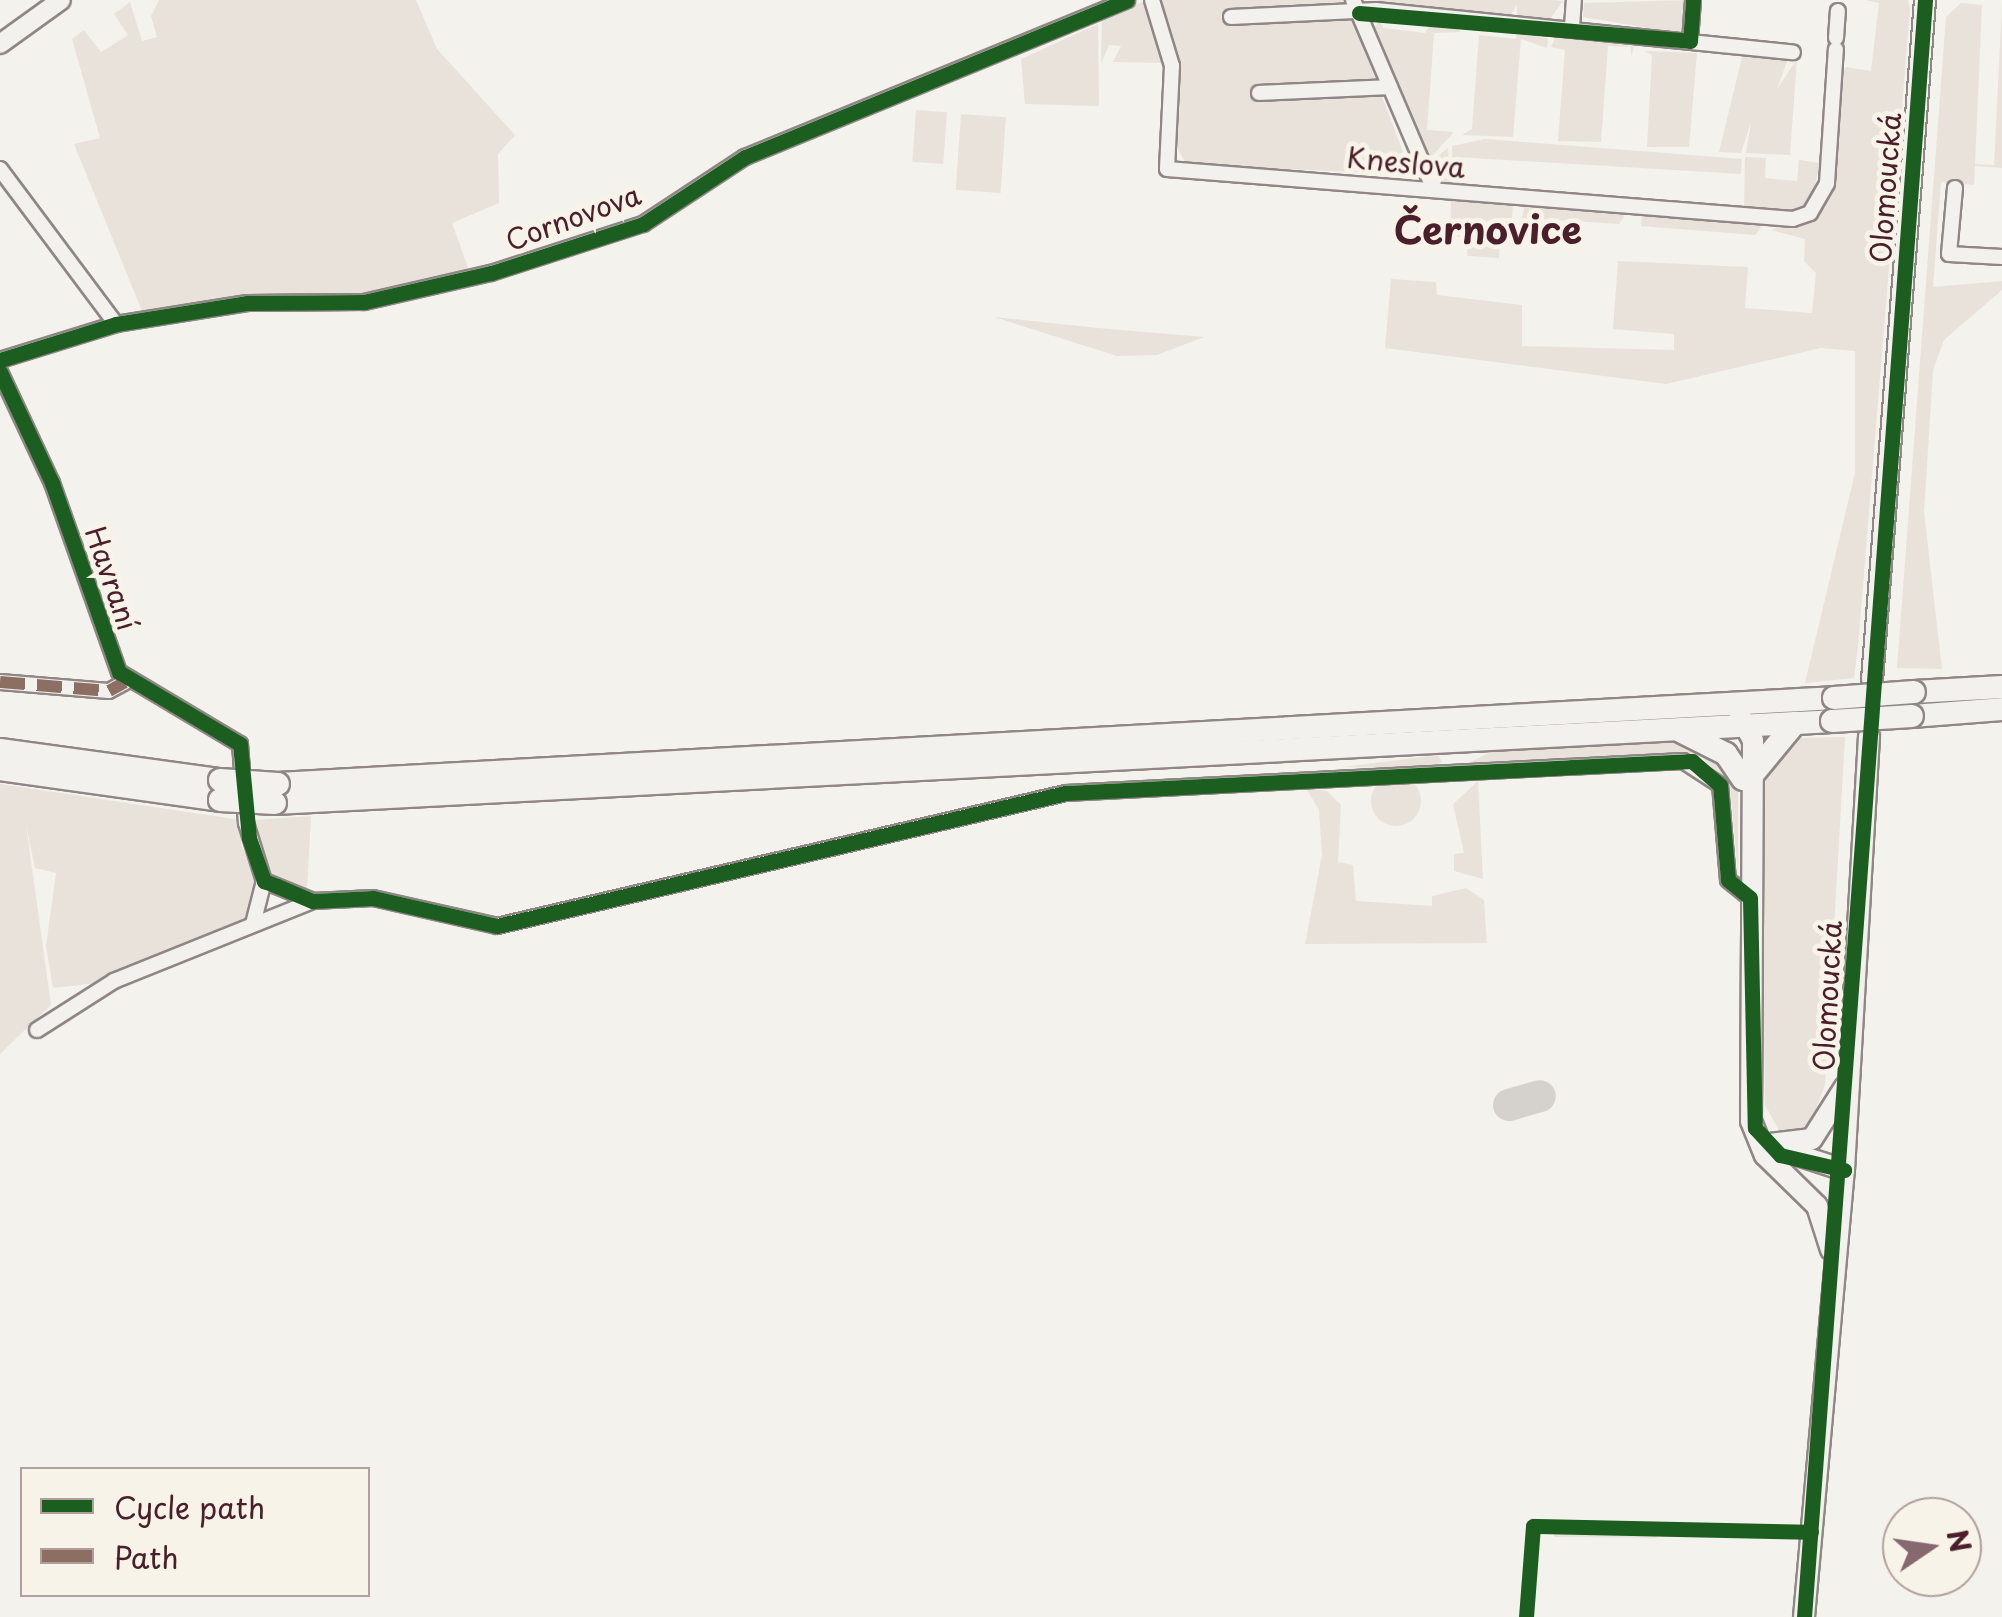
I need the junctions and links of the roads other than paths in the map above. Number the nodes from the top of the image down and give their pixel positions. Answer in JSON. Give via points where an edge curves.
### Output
{"nodes":[{"id":1,"x":62,"y":0,"type":"edge"},
{"id":2,"x":1127,"y":0,"type":"edge"},
{"id":3,"x":1152,"y":0,"type":"edge"},
{"id":4,"x":1574,"y":0,"type":"edge"},
{"id":5,"x":1693,"y":0,"type":"edge"},
{"id":6,"x":1925,"y":0,"type":"edge"},
{"id":7,"x":1356,"y":7,"type":"edge"},
{"id":8,"x":1838,"y":11,"type":"dead end"},
{"id":9,"x":1231,"y":18,"type":"dead end"},
{"id":10,"x":1572,"y":28,"type":"junction"},
{"id":11,"x":1690,"y":41,"type":"junction"},
{"id":12,"x":0,"y":44,"type":"edge"},
{"id":13,"x":1792,"y":52,"type":"dead end"},
{"id":14,"x":1390,"y":88,"type":"junction"},
{"id":15,"x":1259,"y":93,"type":"dead end"},
{"id":16,"x":0,"y":169,"type":"edge"},
{"id":17,"x":1433,"y":188,"type":"junction"},
{"id":18,"x":1954,"y":188,"type":"dead end"},
{"id":19,"x":2002,"y":257,"type":"edge"},
{"id":20,"x":116,"y":324,"type":"junction"},
{"id":21,"x":0,"y":360,"type":"edge"},
{"id":22,"x":0,"y":372,"type":"edge"},
{"id":23,"x":1872,"y":680,"type":"dead end"},
{"id":24,"x":0,"y":682,"type":"edge"},
{"id":25,"x":125,"y":682,"type":"junction"},
{"id":26,"x":2002,"y":687,"type":"edge"},
{"id":27,"x":1762,"y":702,"type":"junction"},
{"id":28,"x":1727,"y":705,"type":"junction"},
{"id":29,"x":1833,"y":709,"type":"junction"},
{"id":30,"x":2002,"y":709,"type":"edge"},
{"id":31,"x":1796,"y":723,"type":"junction"},
{"id":32,"x":1747,"y":725,"type":"junction"},
{"id":33,"x":1664,"y":729,"type":"junction"},
{"id":34,"x":1868,"y":736,"type":"dead end"},
{"id":35,"x":0,"y":750,"type":"edge"},
{"id":36,"x":0,"y":769,"type":"edge"},
{"id":37,"x":1748,"y":785,"type":"junction"},
{"id":38,"x":220,"y":790,"type":"junction"},
{"id":39,"x":276,"y":793,"type":"junction"},
{"id":40,"x":264,"y":881,"type":"junction"},
{"id":41,"x":1750,"y":898,"type":"junction"},
{"id":42,"x":313,"y":901,"type":"junction"},
{"id":43,"x":252,"y":925,"type":"junction"},
{"id":44,"x":37,"y":1030,"type":"dead end"},
{"id":45,"x":1848,"y":1081,"type":"junction"},
{"id":46,"x":1751,"y":1110,"type":"junction"},
{"id":47,"x":1763,"y":1141,"type":"junction"},
{"id":48,"x":1844,"y":1170,"type":"junction"},
{"id":49,"x":1835,"y":1272,"type":"junction"},
{"id":50,"x":1804,"y":1617,"type":"edge"}],
"edges":[{"from":1,"to":12,"type":"street"},
{"from":2,"to":20,"type":"street","name":"Cornovova","via":[[745,157],[644,224],[474,278],[364,302],[246,303]]},
{"from":3,"to":17,"type":"street","name":"Kneslova","via":[[1172,66],[1168,169]]},
{"from":4,"to":10,"type":"street"},
{"from":5,"to":11,"type":"street"},
{"from":6,"to":23,"type":"main road","name":"Olomoucká"},
{"from":7,"to":9,"type":"street"},
{"from":7,"to":10,"type":"street"},
{"from":7,"to":14,"type":"street"},
{"from":8,"to":17,"type":"street","name":"Kneslova","via":[[1827,183],[1810,213],[1768,217]]},
{"from":10,"to":11,"type":"street"},
{"from":11,"to":13,"type":"street"},
{"from":14,"to":15,"type":"street"},
{"from":14,"to":17,"type":"street"},
{"from":16,"to":20,"type":"street"},
{"from":18,"to":19,"type":"street","via":[[1950,254]]},
{"from":20,"to":21,"type":"street","name":"Cornovova"},
{"from":22,"to":25,"type":"street","name":"Havraní","via":[[52,482]]},
{"from":24,"to":25,"type":"street","via":[[109,690]]},
{"from":25,"to":40,"type":"street","via":[[240,744],[246,823]]},
{"from":26,"to":29,"type":"highway","bridge":true,"via":[[1914,692]]},
{"from":27,"to":28,"type":"highway"},
{"from":27,"to":29,"type":"highway"},
{"from":27,"to":32,"type":"main road"},
{"from":28,"to":32,"type":"main road"},
{"from":28,"to":39,"type":"highway"},
{"from":29,"to":30,"type":"highway","bridge":true,"via":[[1912,716]]},
{"from":29,"to":31,"type":"highway"},
{"from":31,"to":32,"type":"highway"},
{"from":31,"to":37,"type":"highway"},
{"from":32,"to":33,"type":"highway"},
{"from":32,"to":37,"type":"main road"},
{"from":33,"to":37,"type":"highway","via":[[1709,742]]},
{"from":33,"to":39,"type":"highway"},
{"from":34,"to":45,"type":"main road","name":"Olomoucká"},
{"from":35,"to":38,"type":"highway"},
{"from":36,"to":38,"type":"highway"},
{"from":37,"to":41,"type":"main road"},
{"from":38,"to":39,"type":"highway","bridge":true},
{"from":40,"to":42,"type":"street"},
{"from":40,"to":43,"type":"street"},
{"from":41,"to":42,"type":"street","via":[[1728,880],[1720,785],[1704,766],[1675,761],[1066,794],[497,926],[373,898]]},
{"from":41,"to":46,"type":"main road"},
{"from":42,"to":43,"type":"street"},
{"from":43,"to":44,"type":"street","via":[[114,981]]},
{"from":45,"to":47,"type":"main road","via":[[1812,1139]]},
{"from":45,"to":48,"type":"main road","name":"Olomoucká"},
{"from":46,"to":47,"type":"main road"},
{"from":46,"to":49,"type":"main road","via":[[1764,1156],[1817,1206]]},
{"from":47,"to":48,"type":"main road","via":[[1788,1158]]},
{"from":48,"to":49,"type":"main road","name":"Olomoucká"},
{"from":49,"to":50,"type":"main road","name":"Olomoucká"}]}
